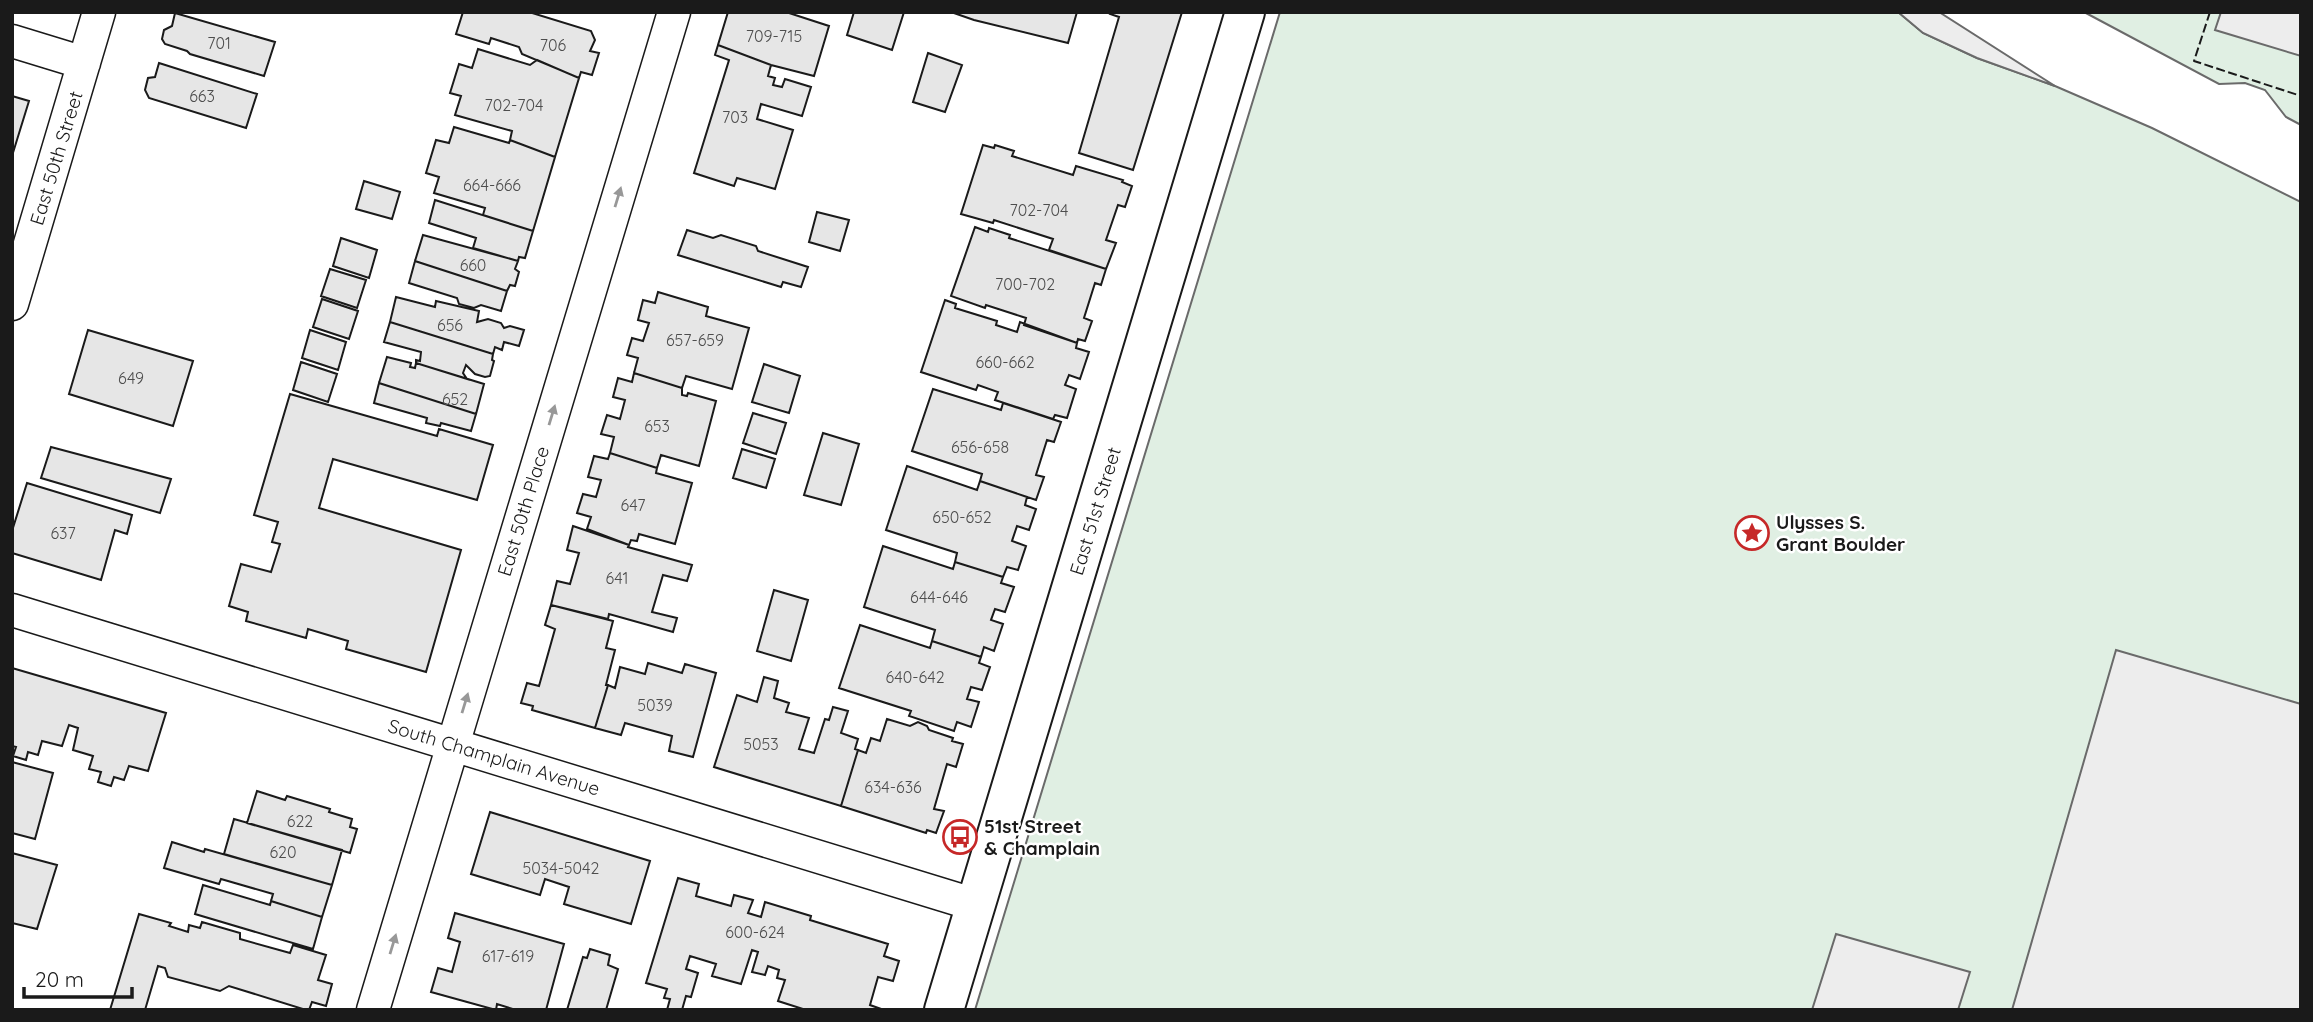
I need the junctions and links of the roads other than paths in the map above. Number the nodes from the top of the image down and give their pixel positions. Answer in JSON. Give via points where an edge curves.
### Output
{"nodes":[{"id":1,"x":99,"y":12,"type":"edge"},
{"id":2,"x":674,"y":12,"type":"edge"},
{"id":3,"x":1245,"y":12,"type":"edge"},
{"id":4,"x":12,"y":41,"type":"edge"},
{"id":5,"x":84,"y":63,"type":"junction"},
{"id":6,"x":12,"y":303,"type":"edge"},
{"id":7,"x":12,"y":610,"type":"edge"},
{"id":8,"x":453,"y":745,"type":"junction"},
{"id":9,"x":976,"y":905,"type":"junction"},
{"id":10,"x":373,"y":1010,"type":"edge"},
{"id":11,"x":944,"y":1010,"type":"edge"}],
"edges":[{"from":1,"to":5,"type":"street","name":"East 50th Street"},
{"from":8,"to":2,"type":"street","name":"East 50th Place","one_way":true},
{"from":3,"to":9,"type":"main road","name":"East 51st Street"},
{"from":4,"to":5,"type":"street"},
{"from":5,"to":6,"type":"street","name":"East 50th Street"},
{"from":7,"to":8,"type":"street","name":"South Champlain Avenue"},
{"from":8,"to":9,"type":"street","name":"South Champlain Avenue"},
{"from":10,"to":8,"type":"street","name":"East 50th Place","one_way":true},
{"from":9,"to":11,"type":"main road","name":"East 51st Street"}]}
